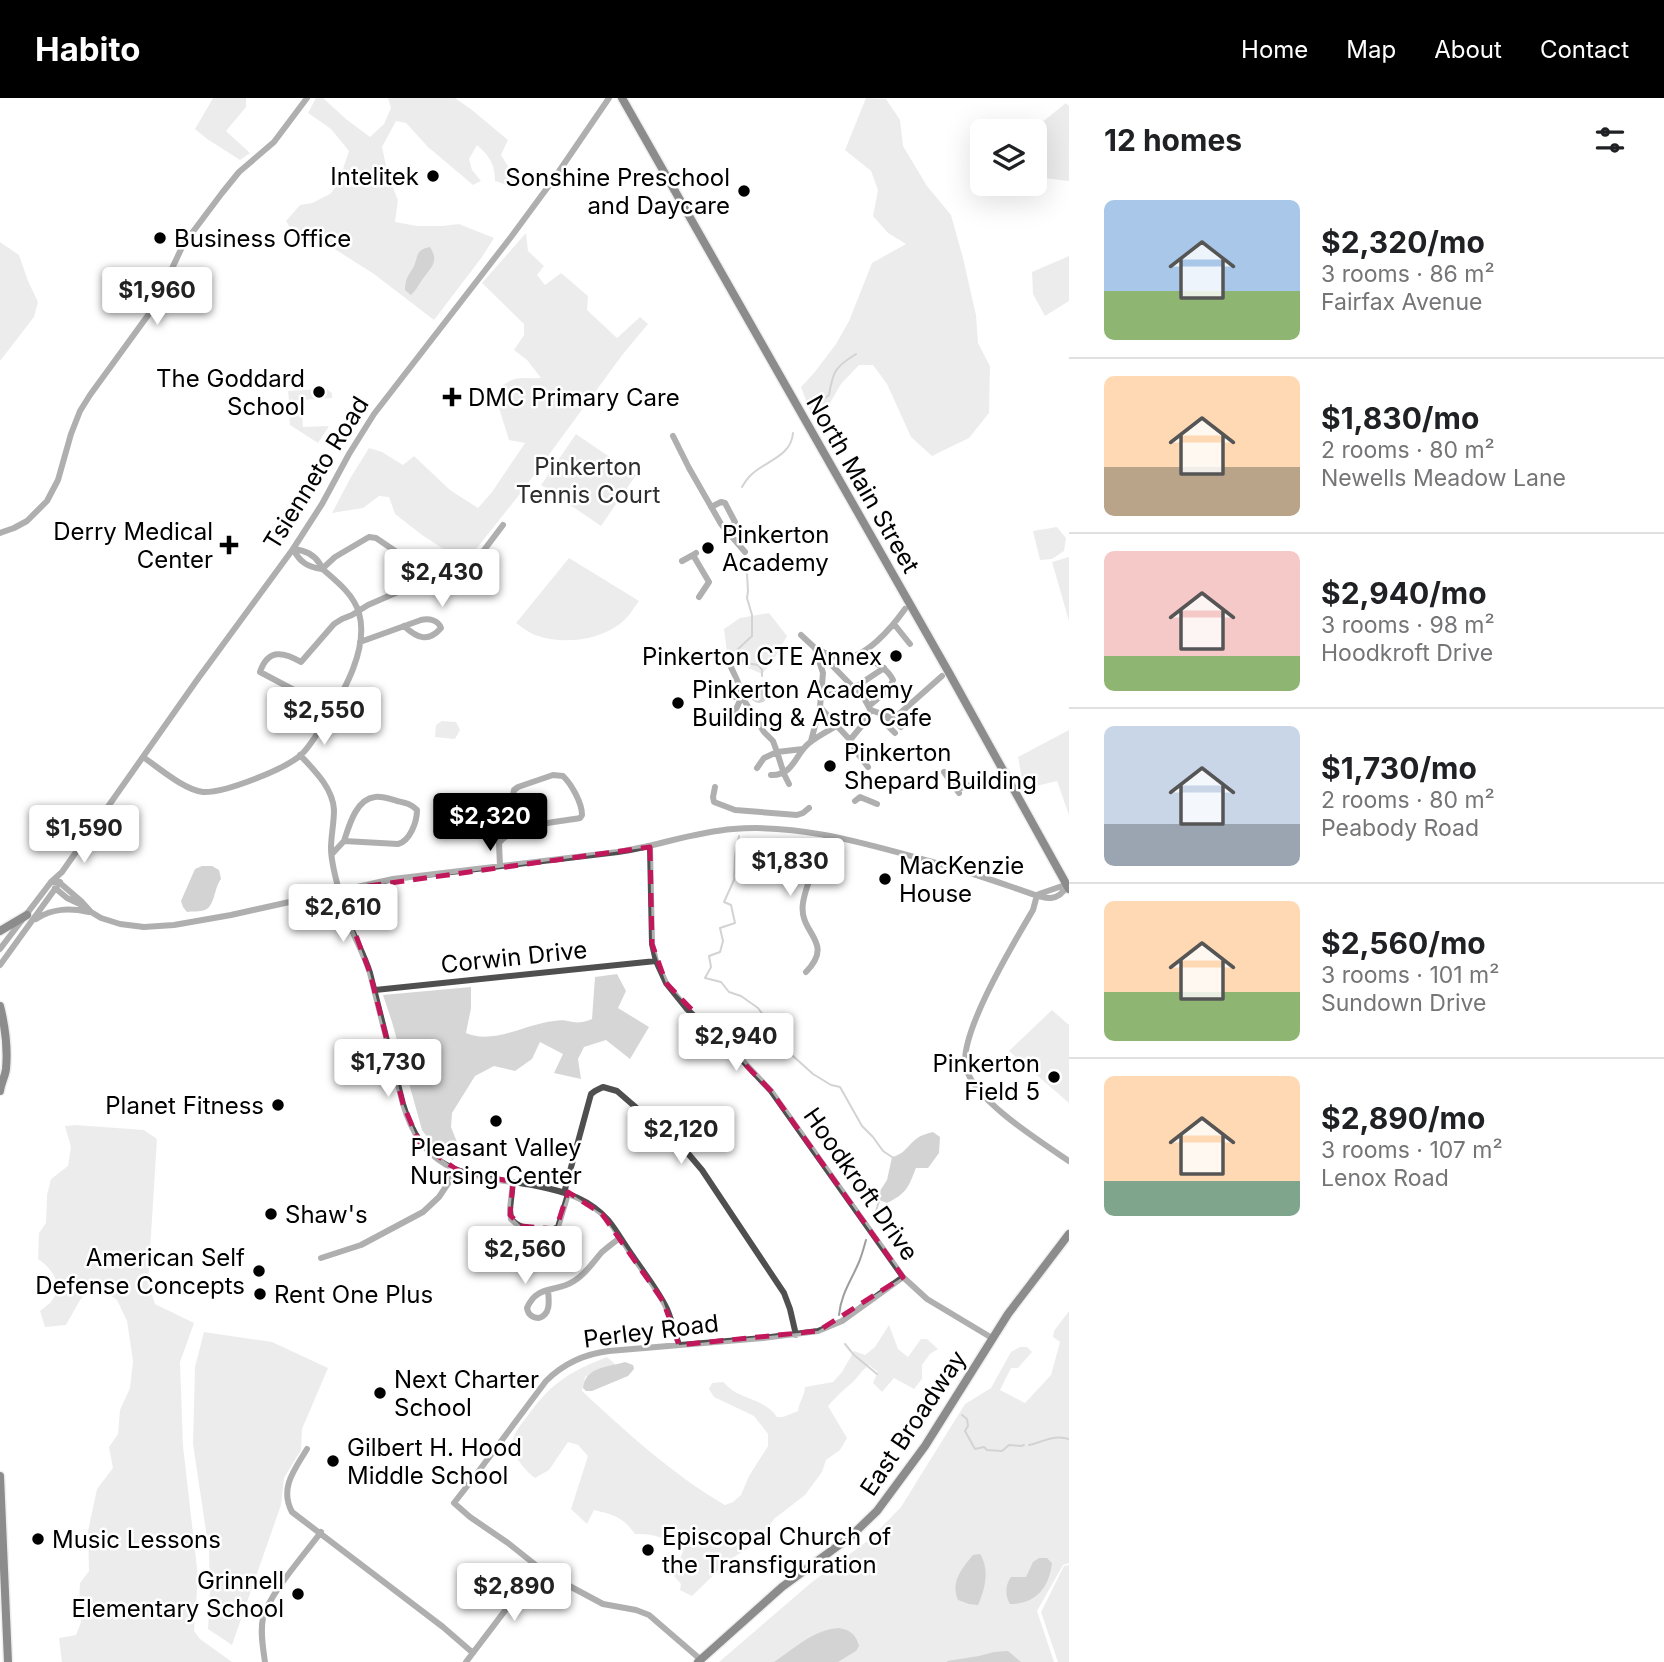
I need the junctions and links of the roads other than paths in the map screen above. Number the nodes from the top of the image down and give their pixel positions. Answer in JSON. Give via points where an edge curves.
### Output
{"nodes":[{"id":1,"x":307,"y":98,"type":"edge"},
{"id":2,"x":608,"y":98,"type":"edge"},
{"id":3,"x":622,"y":98,"type":"edge"},
{"id":4,"x":673,"y":436,"type":"dead end"},
{"id":5,"x":711,"y":507,"type":"junction"},
{"id":6,"x":503,"y":525,"type":"dead end"},
{"id":7,"x":0,"y":533,"type":"edge"},
{"id":8,"x":728,"y":533,"type":"junction"},
{"id":9,"x":293,"y":549,"type":"junction"},
{"id":10,"x":745,"y":552,"type":"dead end"},
{"id":11,"x":407,"y":559,"type":"dead end"},
{"id":12,"x":682,"y":561,"type":"dead end"},
{"id":13,"x":322,"y":569,"type":"junction"},
{"id":14,"x":699,"y":597,"type":"dead end"},
{"id":15,"x":905,"y":609,"type":"dead end"},
{"id":16,"x":358,"y":610,"type":"junction"},
{"id":17,"x":894,"y":624,"type":"junction"},
{"id":18,"x":404,"y":626,"type":"junction"},
{"id":19,"x":801,"y":635,"type":"dead end"},
{"id":20,"x":360,"y":642,"type":"junction"},
{"id":21,"x":910,"y":644,"type":"dead end"},
{"id":22,"x":815,"y":648,"type":"junction"},
{"id":23,"x":859,"y":654,"type":"junction"},
{"id":24,"x":730,"y":666,"type":"dead end"},
{"id":25,"x":884,"y":668,"type":"junction"},
{"id":26,"x":942,"y":676,"type":"dead end"},
{"id":27,"x":854,"y":688,"type":"junction"},
{"id":28,"x":738,"y":697,"type":"junction"},
{"id":29,"x":822,"y":697,"type":"junction"},
{"id":30,"x":820,"y":707,"type":"junction"},
{"id":31,"x":870,"y":708,"type":"junction"},
{"id":32,"x":332,"y":710,"type":"junction"},
{"id":33,"x":734,"y":712,"type":"dead end"},
{"id":34,"x":892,"y":718,"type":"junction"},
{"id":35,"x":838,"y":725,"type":"junction"},
{"id":36,"x":901,"y":727,"type":"dead end"},
{"id":37,"x":895,"y":733,"type":"dead end"},
{"id":38,"x":850,"y":740,"type":"junction"},
{"id":39,"x":811,"y":741,"type":"junction"},
{"id":40,"x":803,"y":749,"type":"junction"},
{"id":41,"x":777,"y":752,"type":"junction"},
{"id":42,"x":300,"y":755,"type":"junction"},
{"id":43,"x":143,"y":757,"type":"junction"},
{"id":44,"x":868,"y":767,"type":"dead end"},
{"id":45,"x":757,"y":768,"type":"dead end"},
{"id":46,"x":944,"y":772,"type":"dead end"},
{"id":47,"x":784,"y":774,"type":"junction"},
{"id":48,"x":771,"y":775,"type":"dead end"},
{"id":49,"x":981,"y":779,"type":"dead end"},
{"id":50,"x":789,"y":784,"type":"dead end"},
{"id":51,"x":715,"y":787,"type":"dead end"},
{"id":52,"x":855,"y":801,"type":"dead end"},
{"id":53,"x":877,"y":804,"type":"dead end"},
{"id":54,"x":809,"y":808,"type":"dead end"},
{"id":55,"x":524,"y":829,"type":"junction"},
{"id":56,"x":827,"y":836,"type":"junction"},
{"id":57,"x":344,"y":841,"type":"junction"},
{"id":58,"x":650,"y":847,"type":"junction"},
{"id":59,"x":331,"y":854,"type":"junction"},
{"id":60,"x":500,"y":866,"type":"junction"},
{"id":61,"x":62,"y":872,"type":"junction"},
{"id":62,"x":51,"y":882,"type":"junction"},
{"id":63,"x":58,"y":886,"type":"junction"},
{"id":64,"x":1068,"y":886,"type":"edge"},
{"id":65,"x":339,"y":890,"type":"junction"},
{"id":66,"x":1037,"y":895,"type":"junction"},
{"id":67,"x":88,"y":910,"type":"junction"},
{"id":68,"x":29,"y":919,"type":"junction"},
{"id":69,"x":0,"y":932,"type":"edge"},
{"id":70,"x":0,"y":949,"type":"edge"},
{"id":71,"x":656,"y":961,"type":"junction"},
{"id":72,"x":0,"y":965,"type":"edge"},
{"id":73,"x":806,"y":972,"type":"dead end"},
{"id":74,"x":375,"y":990,"type":"junction"},
{"id":75,"x":0,"y":1006,"type":"edge"},
{"id":76,"x":0,"y":1085,"type":"edge"},
{"id":77,"x":1069,"y":1161,"type":"edge"},
{"id":78,"x":457,"y":1170,"type":"junction"},
{"id":79,"x":513,"y":1182,"type":"junction"},
{"id":80,"x":566,"y":1193,"type":"junction"},
{"id":81,"x":1069,"y":1234,"type":"edge"},
{"id":82,"x":620,"y":1238,"type":"junction"},
{"id":83,"x":321,"y":1258,"type":"dead end"},
{"id":84,"x":903,"y":1277,"type":"junction"},
{"id":85,"x":548,"y":1290,"type":"junction"},
{"id":86,"x":796,"y":1335,"type":"junction"},
{"id":87,"x":992,"y":1338,"type":"junction"},
{"id":88,"x":679,"y":1345,"type":"junction"},
{"id":89,"x":307,"y":1450,"type":"dead end"},
{"id":90,"x":0,"y":1478,"type":"edge"},
{"id":91,"x":321,"y":1532,"type":"junction"},
{"id":92,"x":538,"y":1567,"type":"junction"},
{"id":93,"x":473,"y":1653,"type":"junction"},
{"id":94,"x":699,"y":1661,"type":"edge"},
{"id":95,"x":8,"y":1662,"type":"edge"},
{"id":96,"x":265,"y":1662,"type":"edge"},
{"id":97,"x":467,"y":1662,"type":"edge"}],
"edges":[{"from":1,"to":7,"type":"street","via":[[274,142],[222,193],[183,246],[154,307],[85,403],[47,501],[27,521]]},
{"from":2,"to":9,"type":"street","name":"Tsienneto Road","via":[[511,237],[374,414]]},
{"from":3,"to":64,"type":"main road","name":"North Main Street"},
{"from":4,"to":5,"type":"street"},
{"from":5,"to":8,"type":"street"},
{"from":5,"to":8,"type":"street","via":[[725,503],[735,522]]},
{"from":6,"to":16,"type":"street","via":[[466,571],[407,588]]},
{"from":8,"to":10,"type":"street"},
{"from":9,"to":13,"type":"street","via":[[306,565]]},
{"from":9,"to":13,"type":"street","via":[[305,551]]},
{"from":9,"to":43,"type":"street","name":"Tsienneto Road"},
{"from":11,"to":13,"type":"street","via":[[369,537]]},
{"from":12,"to":14,"type":"street","via":[[694,554],[709,582]]},
{"from":13,"to":16,"type":"street","via":[[345,589]]},
{"from":15,"to":17,"type":"street"},
{"from":16,"to":20,"type":"street"},
{"from":16,"to":32,"type":"street","via":[[334,624],[301,662],[279,654],[261,668],[260,672]]},
{"from":17,"to":21,"type":"street"},
{"from":17,"to":23,"type":"street"},
{"from":18,"to":18,"type":"street","via":[[422,638],[441,628],[429,619]]},
{"from":18,"to":20,"type":"street"},
{"from":19,"to":22,"type":"street"},
{"from":20,"to":32,"type":"street"},
{"from":22,"to":23,"type":"street","via":[[837,657]]},
{"from":22,"to":27,"type":"street"},
{"from":22,"to":29,"type":"street","via":[[823,673]]},
{"from":23,"to":25,"type":"street"},
{"from":24,"to":28,"type":"street","via":[[741,691]]},
{"from":25,"to":27,"type":"street"},
{"from":25,"to":31,"type":"street","via":[[892,677],[892,686]]},
{"from":26,"to":34,"type":"street"},
{"from":27,"to":29,"type":"street"},
{"from":27,"to":31,"type":"street"},
{"from":28,"to":33,"type":"street"},
{"from":28,"to":41,"type":"street"},
{"from":29,"to":30,"type":"street"},
{"from":30,"to":35,"type":"street"},
{"from":30,"to":39,"type":"street"},
{"from":31,"to":34,"type":"street"},
{"from":31,"to":38,"type":"street"},
{"from":32,"to":42,"type":"street"},
{"from":34,"to":36,"type":"street"},
{"from":34,"to":37,"type":"street","via":[[884,722]]},
{"from":35,"to":38,"type":"street"},
{"from":35,"to":39,"type":"street"},
{"from":38,"to":44,"type":"street"},
{"from":39,"to":40,"type":"street"},
{"from":40,"to":41,"type":"street"},
{"from":40,"to":47,"type":"street"},
{"from":41,"to":45,"type":"street"},
{"from":41,"to":47,"type":"street"},
{"from":42,"to":43,"type":"street","via":[[257,778],[204,792],[179,782]]},
{"from":42,"to":59,"type":"street","via":[[321,779],[333,803]]},
{"from":43,"to":61,"type":"street","name":"Tsienneto Road"},
{"from":46,"to":49,"type":"street","via":[[958,791]]},
{"from":47,"to":48,"type":"street"},
{"from":47,"to":50,"type":"street"},
{"from":51,"to":54,"type":"street","via":[[715,802],[730,809],[797,815]]},
{"from":52,"to":53,"type":"street","via":[[860,797]]},
{"from":55,"to":55,"type":"street","via":[[580,818],[582,808],[564,776],[553,775],[514,790]]},
{"from":55,"to":60,"type":"street","via":[[500,841]]},
{"from":56,"to":58,"type":"street","via":[[789,829],[734,829]]},
{"from":56,"to":66,"type":"street"},
{"from":56,"to":73,"type":"street","via":[[803,901],[803,916],[818,946],[818,956]]},
{"from":57,"to":57,"type":"street","via":[[353,816],[369,799],[384,797],[416,808],[417,816],[402,843]]},
{"from":57,"to":59,"type":"street"},
{"from":58,"to":60,"type":"street"},
{"from":58,"to":71,"type":"street","name":"Hoodkroft Drive"},
{"from":59,"to":65,"type":"street"},
{"from":60,"to":65,"type":"street","via":[[393,878]]},
{"from":61,"to":62,"type":"street","name":"Tsienneto Road"},
{"from":61,"to":63,"type":"street","name":"Tsienneto Road"},
{"from":62,"to":63,"type":"street"},
{"from":62,"to":68,"type":"street","name":"Tsienneto Road"},
{"from":63,"to":67,"type":"street","via":[[67,898]]},
{"from":63,"to":68,"type":"street","name":"Tsienneto Road"},
{"from":64,"to":66,"type":"street","via":[[1054,897]]},
{"from":65,"to":67,"type":"street","via":[[232,915],[153,927],[120,925]]},
{"from":65,"to":74,"type":"street"},
{"from":66,"to":77,"type":"street","via":[[981,1006],[965,1064],[974,1083],[997,1109]]},
{"from":67,"to":68,"type":"street","via":[[54,911]]},
{"from":68,"to":69,"type":"main road"},
{"from":68,"to":70,"type":"street","name":"Tsienneto Road"},
{"from":68,"to":72,"type":"street","name":"Tsienneto Road"},
{"from":71,"to":74,"type":"street","name":"Corwin Drive"},
{"from":71,"to":84,"type":"street","name":"Hoodkroft Drive","via":[[678,1000],[780,1103]]},
{"from":74,"to":78,"type":"street","via":[[411,1126],[426,1150]]},
{"from":75,"to":76,"type":"main road","via":[[6,1069]]},
{"from":78,"to":79,"type":"street"},
{"from":78,"to":83,"type":"street","via":[[423,1212],[361,1245]]},
{"from":79,"to":80,"type":"street"},
{"from":79,"to":80,"type":"street","via":[[511,1219],[540,1231],[558,1227]]},
{"from":80,"to":82,"type":"street","via":[[602,1214]]},
{"from":80,"to":86,"type":"street","via":[[592,1094],[603,1087],[617,1091],[702,1170],[784,1293]]},
{"from":81,"to":87,"type":"main road","name":"East Broadway"},
{"from":82,"to":85,"type":"street","via":[[575,1280]]},
{"from":82,"to":88,"type":"street","via":[[663,1301]]},
{"from":84,"to":86,"type":"street","name":"Perley Road","via":[[833,1326]]},
{"from":84,"to":87,"type":"street","name":"Hoodkroft Drive","via":[[927,1299]]},
{"from":85,"to":85,"type":"street","via":[[531,1300],[527,1310],[532,1316],[546,1314]]},
{"from":86,"to":88,"type":"street","name":"Perley Road"},
{"from":87,"to":94,"type":"main road","name":"East Broadway","via":[[925,1446],[877,1511]]},
{"from":88,"to":92,"type":"street","name":"Perley Road","via":[[598,1353],[556,1370],[454,1503]]},
{"from":89,"to":91,"type":"street","via":[[289,1481],[287,1497],[292,1512]]},
{"from":90,"to":95,"type":"main road"},
{"from":91,"to":93,"type":"street"},
{"from":91,"to":96,"type":"street","via":[[266,1611],[262,1631]]},
{"from":92,"to":93,"type":"street"},
{"from":92,"to":94,"type":"street","via":[[603,1604],[649,1615]]},
{"from":93,"to":97,"type":"street"}]}
